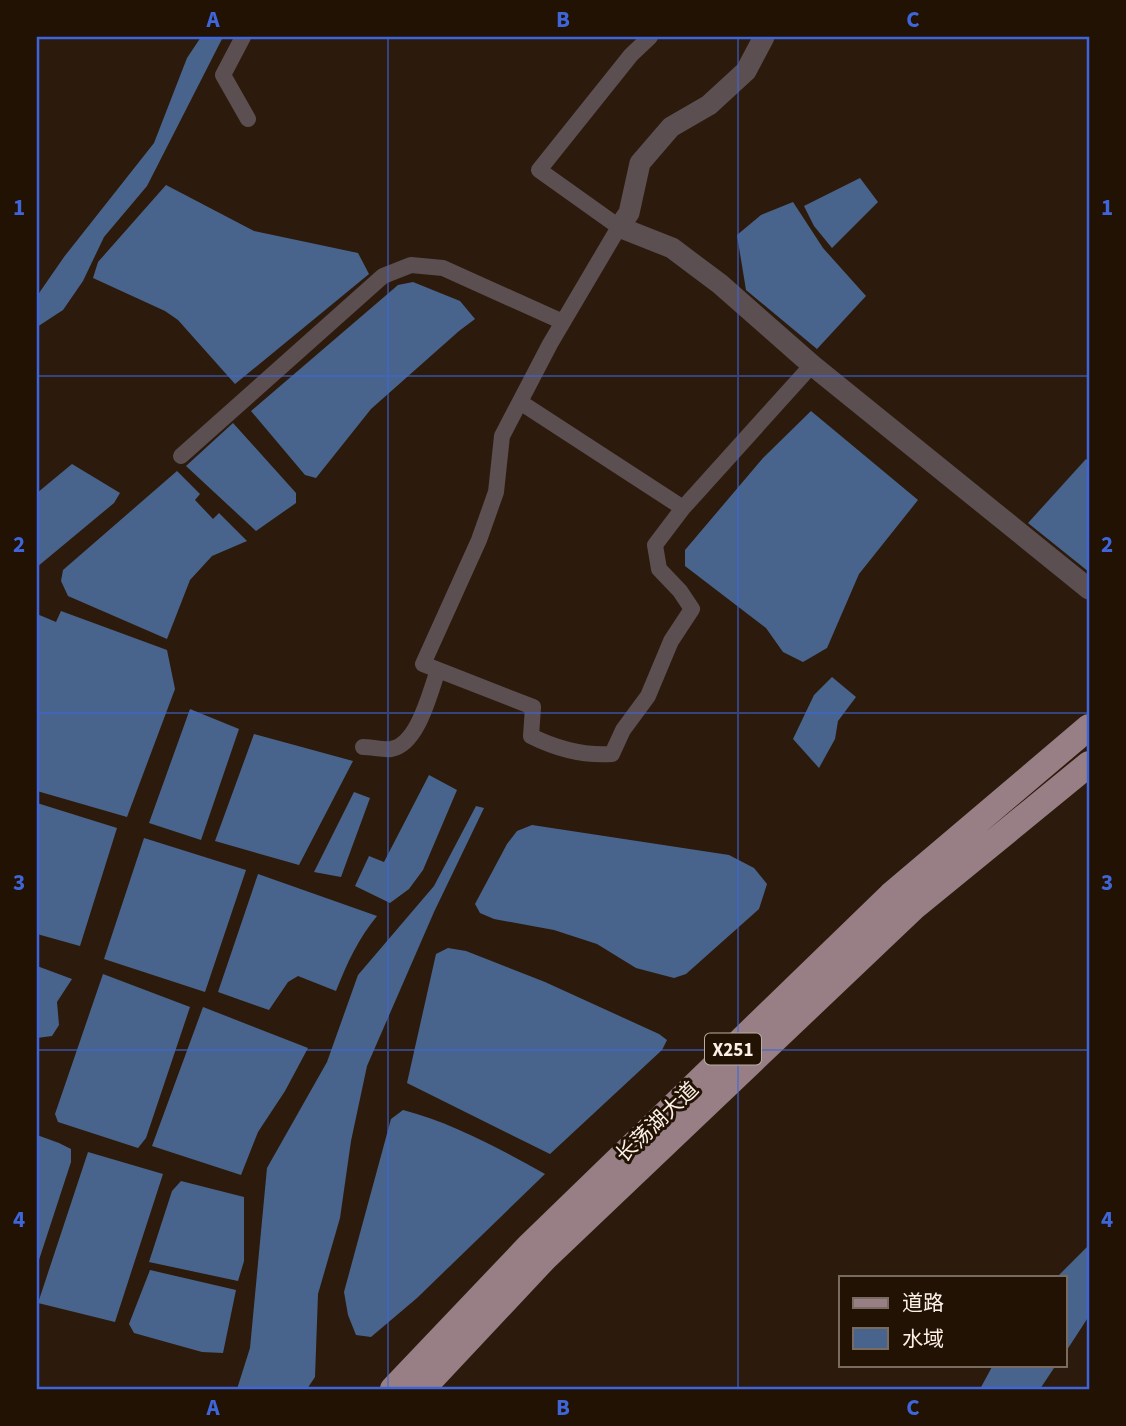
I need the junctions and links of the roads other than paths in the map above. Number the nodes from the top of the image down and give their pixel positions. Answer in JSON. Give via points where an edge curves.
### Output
{"nodes":[{"id":1,"x":243,"y":37,"type":"edge"},
{"id":2,"x":650,"y":37,"type":"edge"},
{"id":3,"x":759,"y":39,"type":"edge"},
{"id":4,"x":248,"y":119,"type":"dead end"},
{"id":5,"x":619,"y":227,"type":"junction"},
{"id":6,"x":563,"y":322,"type":"junction"},
{"id":7,"x":812,"y":365,"type":"junction"},
{"id":8,"x":520,"y":402,"type":"junction"},
{"id":9,"x":181,"y":456,"type":"dead end"},
{"id":10,"x":684,"y":508,"type":"junction"},
{"id":11,"x":1089,"y":589,"type":"edge"},
{"id":12,"x":438,"y":670,"type":"junction"},
{"id":13,"x":1089,"y":727,"type":"edge"},
{"id":14,"x":363,"y":747,"type":"dead end"},
{"id":15,"x":1089,"y":764,"type":"edge"},
{"id":16,"x":393,"y":1389,"type":"edge"},
{"id":17,"x":422,"y":1389,"type":"edge"}],
"edges":[{"from":1,"to":4,"type":"street","via":[[223,75]]},
{"from":2,"to":5,"type":"street","via":[[540,170]]},
{"from":3,"to":5,"type":"street","via":[[746,71],[709,105],[671,127],[640,163],[629,213]]},
{"from":5,"to":6,"type":"street"},
{"from":5,"to":7,"type":"street","via":[[672,248]]},
{"from":6,"to":8,"type":"street"},
{"from":6,"to":9,"type":"street","via":[[443,268],[411,265],[383,276]]},
{"from":7,"to":10,"type":"street"},
{"from":7,"to":11,"type":"street"},
{"from":8,"to":10,"type":"street"},
{"from":8,"to":12,"type":"street","via":[[502,436],[496,492],[479,540],[423,664]]},
{"from":10,"to":12,"type":"street","via":[[655,545],[659,569],[692,609],[671,641],[648,696],[612,754],[592,755],[551,746],[531,736],[533,707]]},
{"from":12,"to":14,"type":"street","via":[[421,719],[407,743],[392,749]]},
{"from":13,"to":16,"type":"main road","name":"长荡湖大道","number":"X251","via":[[891,895],[530,1245]]},
{"from":15,"to":17,"type":"main road","name":"长荡湖大道","number":"X251","via":[[913,908],[545,1258]]}]}
